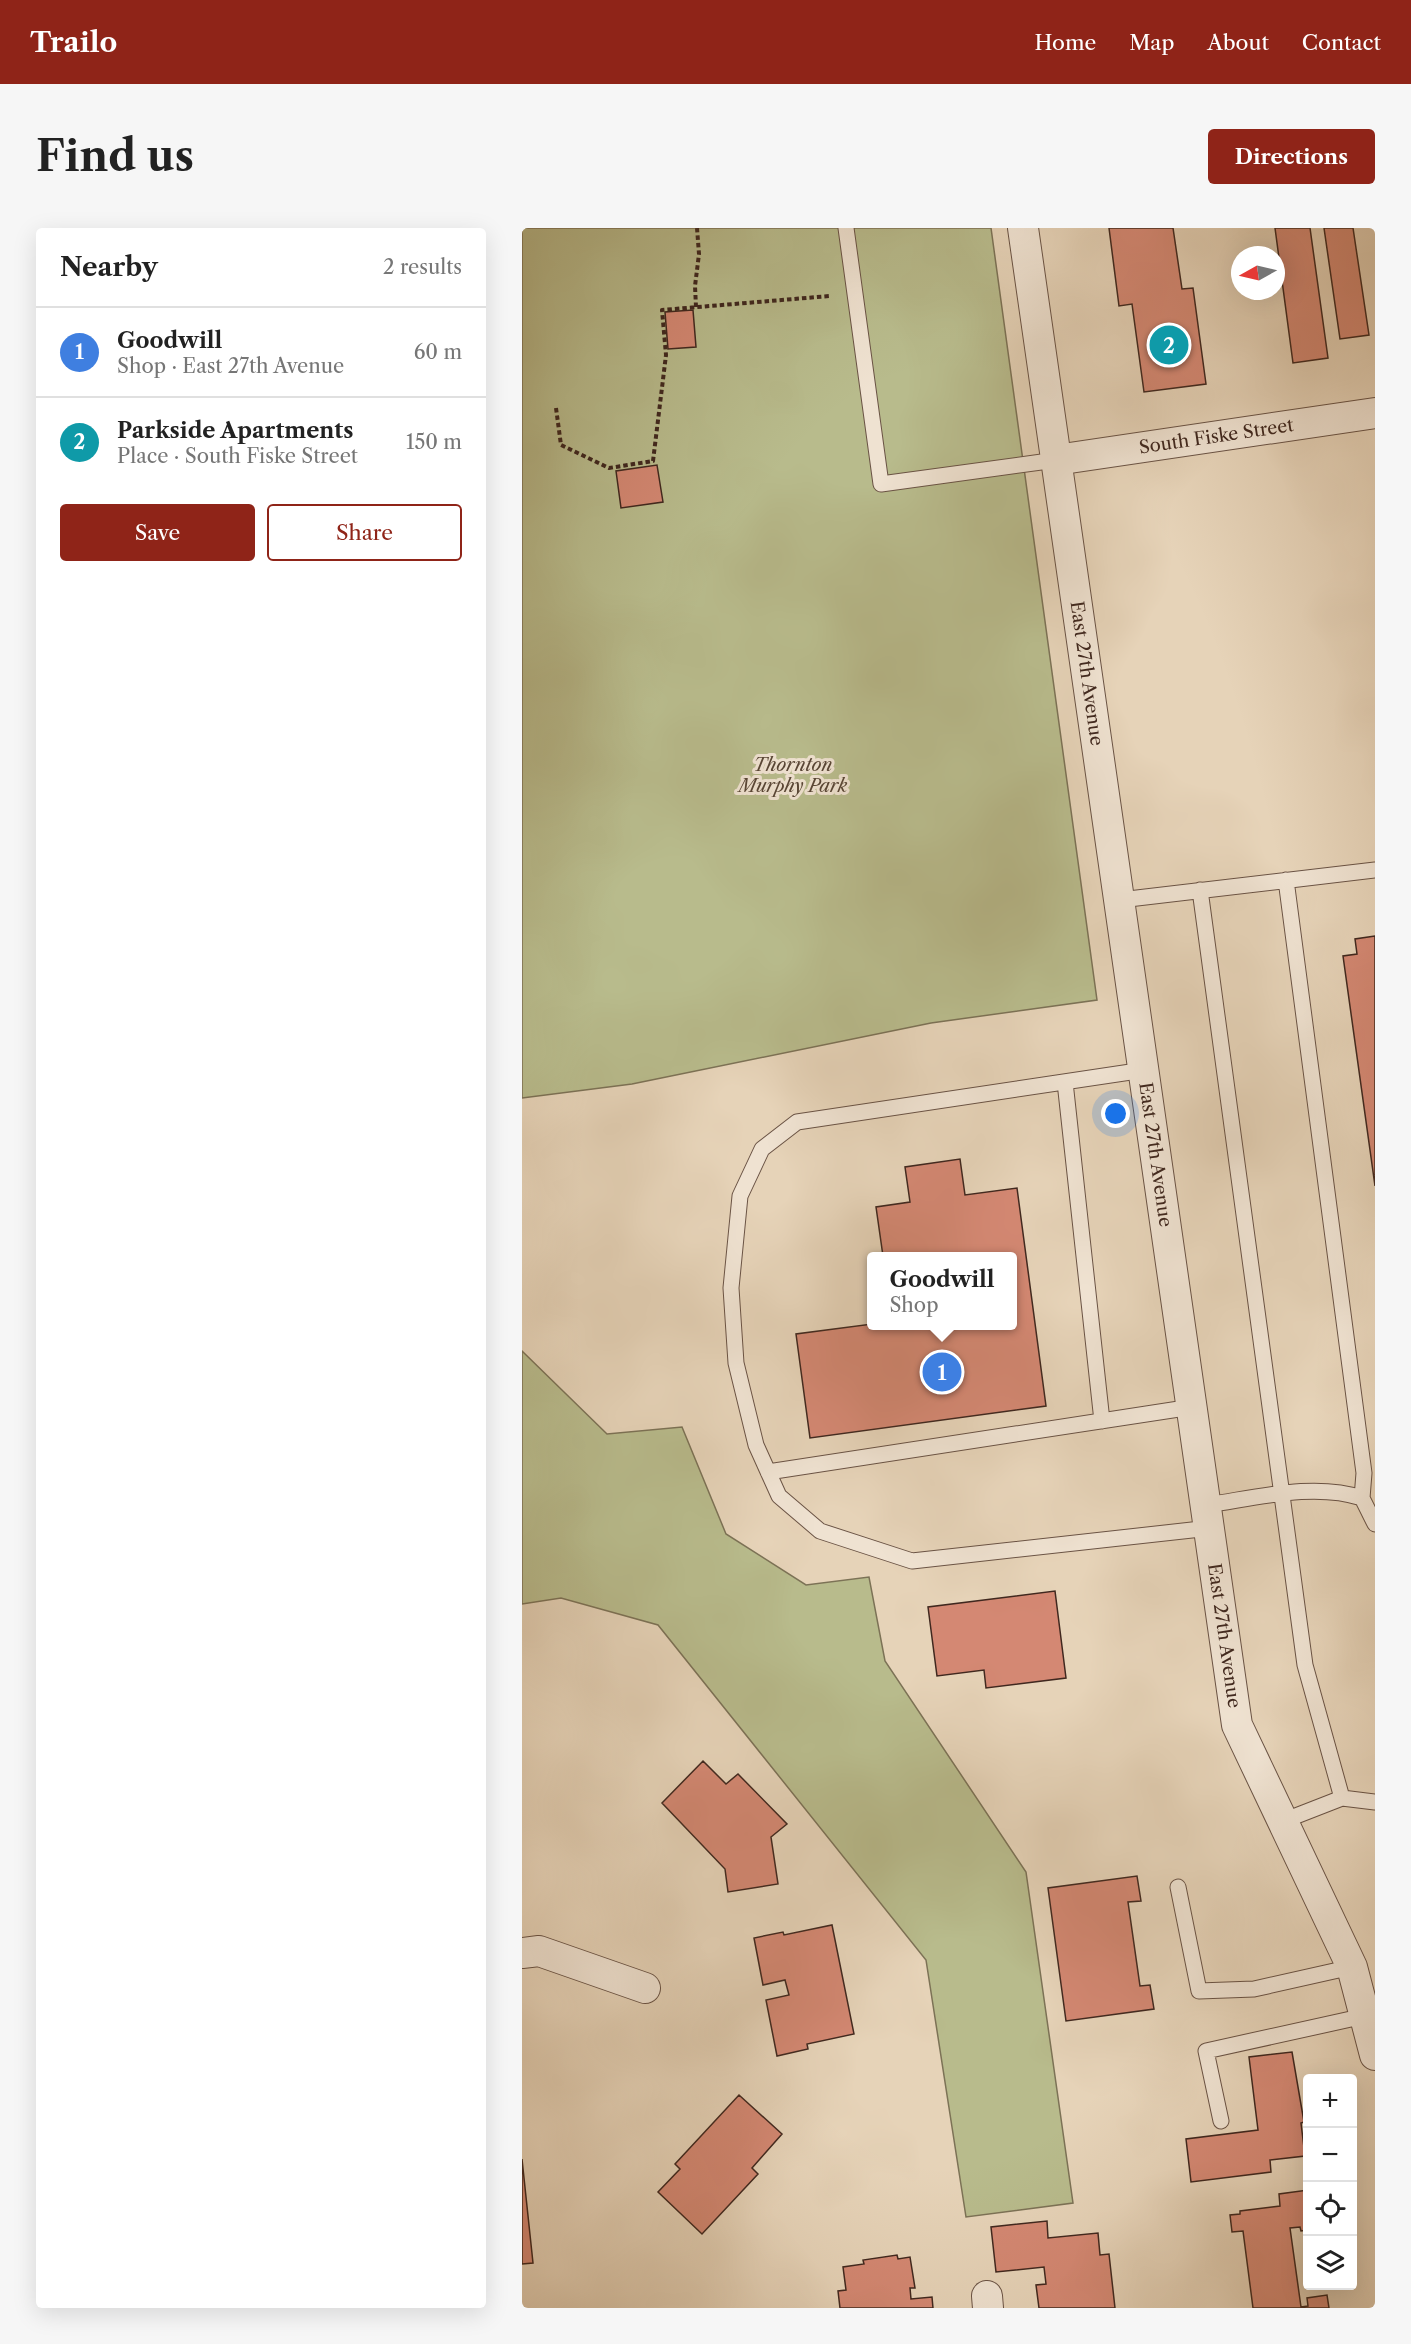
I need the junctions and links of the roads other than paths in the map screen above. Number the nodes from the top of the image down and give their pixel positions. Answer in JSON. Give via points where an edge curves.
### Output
{"nodes":[{"id":1,"x":846,"y":228,"type":"edge"},
{"id":2,"x":1023,"y":228,"type":"edge"},
{"id":3,"x":1375,"y":413,"type":"edge"},
{"id":4,"x":1056,"y":460,"type":"junction"},
{"id":5,"x":1375,"y":870,"type":"edge"},
{"id":6,"x":1286,"y":880,"type":"junction"},
{"id":7,"x":1200,"y":890,"type":"junction"},
{"id":8,"x":1120,"y":900,"type":"junction"},
{"id":9,"x":1144,"y":1070,"type":"junction"},
{"id":10,"x":1065,"y":1082,"type":"junction"},
{"id":11,"x":1192,"y":1407,"type":"junction"},
{"id":12,"x":1102,"y":1421,"type":"junction"},
{"id":13,"x":768,"y":1472,"type":"junction"},
{"id":14,"x":1283,"y":1494,"type":"junction"},
{"id":15,"x":1362,"y":1498,"type":"junction"},
{"id":16,"x":1208,"y":1517,"type":"junction"},
{"id":17,"x":1375,"y":1524,"type":"edge"},
{"id":18,"x":1342,"y":1798,"type":"junction"},
{"id":19,"x":1375,"y":1802,"type":"edge"},
{"id":20,"x":1283,"y":1821,"type":"junction"},
{"id":21,"x":1179,"y":1887,"type":"dead end"},
{"id":22,"x":522,"y":1953,"type":"edge"},
{"id":23,"x":1352,"y":1967,"type":"junction"},
{"id":24,"x":645,"y":1988,"type":"dead end"},
{"id":25,"x":1370,"y":2015,"type":"edge"},
{"id":26,"x":1375,"y":2055,"type":"edge"},
{"id":27,"x":1221,"y":2121,"type":"dead end"}],
"edges":[{"from":1,"to":4,"type":"lane","via":[[881,484]]},
{"from":2,"to":4,"type":"street","name":"East 27th Avenue"},
{"from":3,"to":4,"type":"street","name":"South Fiske Street"},
{"from":4,"to":8,"type":"street","name":"East 27th Avenue"},
{"from":5,"to":6,"type":"lane"},
{"from":6,"to":7,"type":"lane"},
{"from":6,"to":15,"type":"lane","via":[[1364,1473]]},
{"from":7,"to":8,"type":"lane"},
{"from":7,"to":14,"type":"lane"},
{"from":8,"to":9,"type":"street","name":"East 27th Avenue"},
{"from":9,"to":10,"type":"lane"},
{"from":9,"to":11,"type":"street","name":"East 27th Avenue"},
{"from":10,"to":12,"type":"lane"},
{"from":10,"to":13,"type":"lane","via":[[797,1122],[762,1149],[740,1196],[731,1288],[736,1363],[756,1445]]},
{"from":11,"to":12,"type":"lane"},
{"from":11,"to":16,"type":"street","name":"East 27th Avenue"},
{"from":12,"to":13,"type":"lane"},
{"from":13,"to":16,"type":"lane","via":[[779,1496],[820,1531],[912,1561]]},
{"from":14,"to":15,"type":"lane","via":[[1342,1492]]},
{"from":14,"to":16,"type":"lane"},
{"from":14,"to":18,"type":"lane","via":[[1305,1665]]},
{"from":15,"to":17,"type":"lane"},
{"from":16,"to":20,"type":"street","name":"East 27th Avenue","via":[[1237,1725]]},
{"from":18,"to":19,"type":"lane"},
{"from":18,"to":20,"type":"lane"},
{"from":20,"to":23,"type":"street","name":"East 27th Avenue"},
{"from":21,"to":23,"type":"lane","via":[[1199,1991],[1254,1989]]},
{"from":22,"to":24,"type":"street","via":[[539,1951]]},
{"from":23,"to":25,"type":"street","name":"East 27th Avenue"},
{"from":25,"to":26,"type":"street","name":"East 27th Avenue"},
{"from":25,"to":27,"type":"lane","via":[[1206,2051]]}]}
